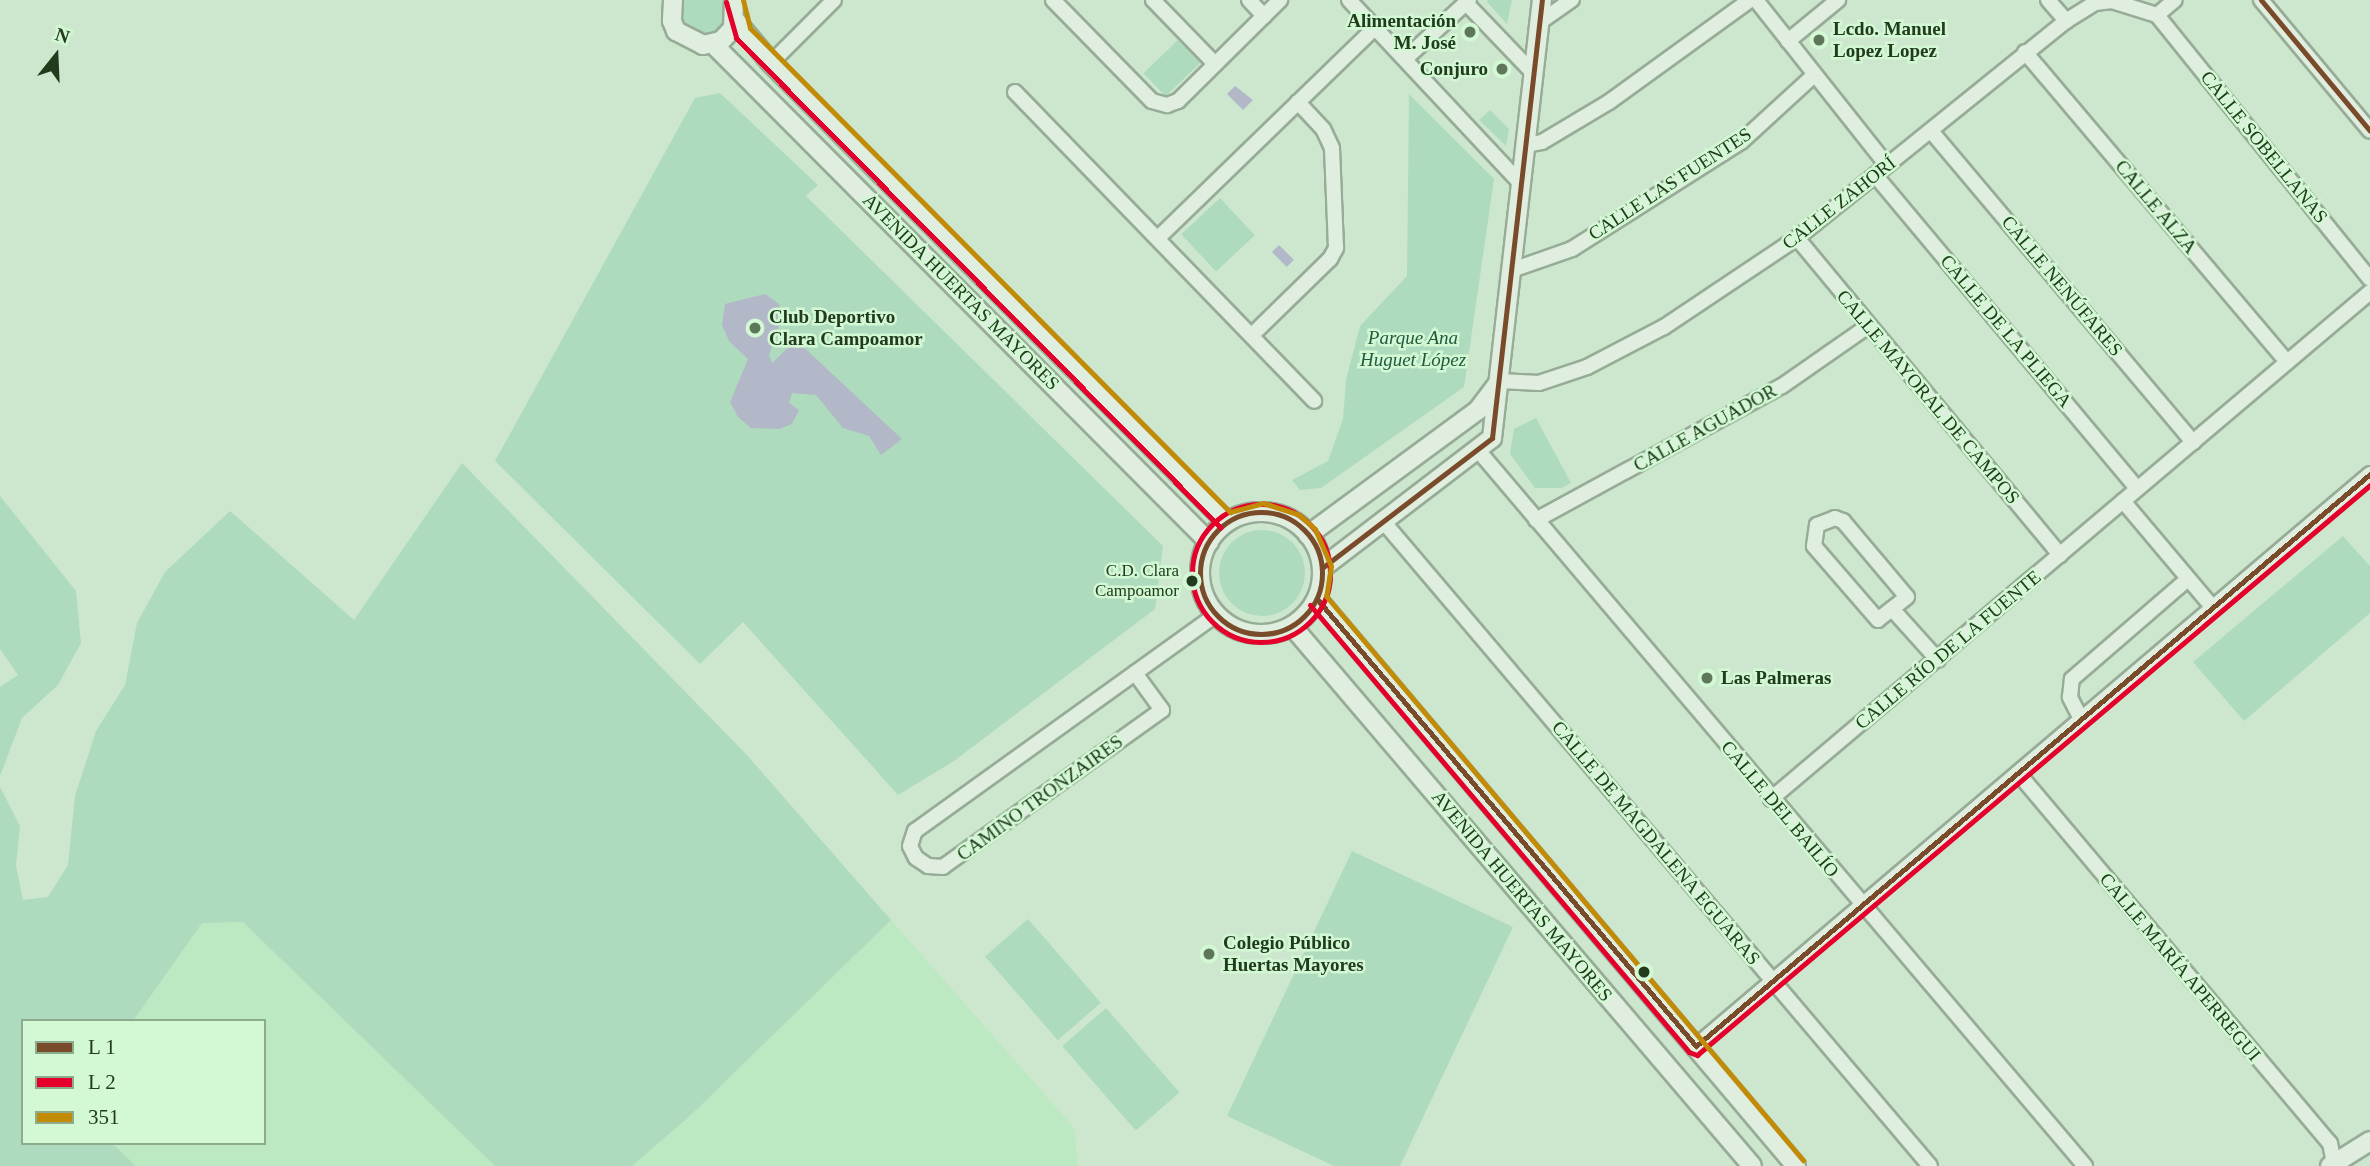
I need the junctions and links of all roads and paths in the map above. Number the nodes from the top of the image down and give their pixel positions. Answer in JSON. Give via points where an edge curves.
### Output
{"nodes":[{"id":1,"x":673,"y":0,"type":"edge"},
{"id":2,"x":734,"y":0,"type":"edge"},
{"id":3,"x":834,"y":0,"type":"edge"},
{"id":4,"x":1053,"y":0,"type":"edge"},
{"id":5,"x":1153,"y":0,"type":"edge"},
{"id":6,"x":1249,"y":0,"type":"edge"},
{"id":7,"x":1280,"y":0,"type":"edge"},
{"id":8,"x":1349,"y":0,"type":"edge"},
{"id":9,"x":1542,"y":0,"type":"edge"},
{"id":10,"x":1572,"y":0,"type":"edge"},
{"id":11,"x":1750,"y":0,"type":"edge"},
{"id":12,"x":1756,"y":0,"type":"edge"},
{"id":13,"x":1838,"y":0,"type":"edge"},
{"id":14,"x":2048,"y":0,"type":"edge"},
{"id":15,"x":2175,"y":0,"type":"edge"},
{"id":16,"x":2261,"y":0,"type":"edge"},
{"id":17,"x":1467,"y":1,"type":"edge"},
{"id":18,"x":2157,"y":15,"type":"junction"},
{"id":19,"x":1264,"y":16,"type":"junction"},
{"id":20,"x":736,"y":20,"type":"junction"},
{"id":21,"x":2066,"y":21,"type":"junction"},
{"id":22,"x":1540,"y":22,"type":"junction"},
{"id":23,"x":1375,"y":28,"type":"junction"},
{"id":24,"x":1788,"y":41,"type":"junction"},
{"id":25,"x":713,"y":44,"type":"junction"},
{"id":26,"x":2025,"y":52,"type":"junction"},
{"id":27,"x":1405,"y":59,"type":"junction"},
{"id":28,"x":771,"y":63,"type":"junction"},
{"id":29,"x":1215,"y":64,"type":"junction"},
{"id":30,"x":1534,"y":74,"type":"junction"},
{"id":31,"x":1814,"y":75,"type":"junction"},
{"id":32,"x":1015,"y":92,"type":"dead end"},
{"id":33,"x":1298,"y":102,"type":"junction"},
{"id":34,"x":1931,"y":131,"type":"junction"},
{"id":35,"x":2370,"y":131,"type":"edge"},
{"id":36,"x":1525,"y":145,"type":"junction"},
{"id":37,"x":1887,"y":165,"type":"junction"},
{"id":38,"x":1875,"y":175,"type":"junction"},
{"id":39,"x":1522,"y":185,"type":"junction"},
{"id":40,"x":1158,"y":238,"type":"junction"},
{"id":41,"x":1797,"y":238,"type":"junction"},
{"id":42,"x":1512,"y":270,"type":"junction"},
{"id":43,"x":2370,"y":279,"type":"edge"},
{"id":44,"x":2370,"y":292,"type":"edge"},
{"id":45,"x":1868,"y":326,"type":"junction"},
{"id":46,"x":1252,"y":335,"type":"junction"},
{"id":47,"x":2287,"y":362,"type":"junction"},
{"id":48,"x":1500,"y":381,"type":"junction"},
{"id":49,"x":1314,"y":401,"type":"dead end"},
{"id":50,"x":2193,"y":442,"type":"junction"},
{"id":51,"x":1477,"y":449,"type":"junction"},
{"id":52,"x":2370,"y":474,"type":"edge"},
{"id":53,"x":2137,"y":488,"type":"junction"},
{"id":54,"x":2123,"y":500,"type":"junction"},
{"id":55,"x":1382,"y":520,"type":"junction"},
{"id":56,"x":1536,"y":520,"type":"junction"},
{"id":57,"x":1227,"y":522,"type":"junction"},
{"id":58,"x":1308,"y":535,"type":"junction"},
{"id":59,"x":1209,"y":542,"type":"junction"},
{"id":60,"x":2060,"y":555,"type":"junction"},
{"id":61,"x":1322,"y":568,"type":"junction"},
{"id":62,"x":2188,"y":579,"type":"junction"},
{"id":63,"x":1317,"y":599,"type":"junction"},
{"id":64,"x":2213,"y":608,"type":"junction"},
{"id":65,"x":1893,"y":610,"type":"junction"},
{"id":66,"x":1216,"y":615,"type":"junction"},
{"id":67,"x":1292,"y":626,"type":"junction"},
{"id":68,"x":1938,"y":660,"type":"junction"},
{"id":69,"x":1135,"y":673,"type":"junction"},
{"id":70,"x":2081,"y":719,"type":"junction"},
{"id":71,"x":2018,"y":773,"type":"junction"},
{"id":72,"x":1772,"y":799,"type":"junction"},
{"id":73,"x":1861,"y":905,"type":"junction"},
{"id":74,"x":1773,"y":981,"type":"junction"},
{"id":75,"x":1696,"y":1045,"type":"junction"},
{"id":76,"x":2370,"y":1141,"type":"edge"},
{"id":77,"x":2332,"y":1165,"type":"edge"},
{"id":78,"x":1752,"y":1166,"type":"edge"},
{"id":79,"x":1796,"y":1166,"type":"edge"},
{"id":80,"x":1930,"y":1166,"type":"edge"},
{"id":81,"x":2085,"y":1166,"type":"edge"}],
"edges":[{"from":1,"to":25,"type":"street","name":"AVENIDA HUERTAS MAYORES","via":[[676,31],[693,43]]},
{"from":2,"to":20,"type":"street"},
{"from":3,"to":28,"type":"street"},
{"from":4,"to":29,"type":"street","via":[[1152,101],[1167,106]]},
{"from":5,"to":29,"type":"street"},
{"from":6,"to":19,"type":"street"},
{"from":7,"to":19,"type":"street"},
{"from":8,"to":23,"type":"street"},
{"from":9,"to":22,"type":"street"},
{"from":10,"to":22,"type":"street"},
{"from":11,"to":36,"type":"street","via":[[1609,102],[1542,142]]},
{"from":12,"to":24,"type":"street"},
{"from":13,"to":24,"type":"street"},
{"from":14,"to":21,"type":"street"},
{"from":15,"to":18,"type":"street"},
{"from":16,"to":35,"type":"street"},
{"from":17,"to":27,"type":"street"},
{"from":17,"to":30,"type":"street"},
{"from":18,"to":21,"type":"street","name":"CALLE ZAHORÍ","via":[[2112,1],[2095,3]]},
{"from":18,"to":43,"type":"street","name":"CALLE SOBELLANAS"},
{"from":19,"to":29,"type":"street"},
{"from":20,"to":25,"type":"street","via":[[727,35]]},
{"from":20,"to":28,"type":"street","name":"AVENIDA HUERTAS MAYORES"},
{"from":21,"to":26,"type":"street","name":"CALLE ZAHORÍ"},
{"from":22,"to":30,"type":"street"},
{"from":23,"to":27,"type":"street"},
{"from":23,"to":33,"type":"street"},
{"from":24,"to":31,"type":"street"},
{"from":25,"to":59,"type":"street","name":"AVENIDA HUERTAS MAYORES"},
{"from":26,"to":34,"type":"street","name":"CALLE ZAHORÍ"},
{"from":26,"to":47,"type":"street","name":"CALLE ALZA"},
{"from":27,"to":39,"type":"street"},
{"from":28,"to":57,"type":"street","name":"AVENIDA HUERTAS MAYORES"},
{"from":30,"to":36,"type":"street"},
{"from":31,"to":37,"type":"street"},
{"from":31,"to":42,"type":"street","name":"CALLE LAS FUENTES","via":[[1742,141],[1572,249]]},
{"from":32,"to":40,"type":"street"},
{"from":33,"to":40,"type":"street"},
{"from":33,"to":46,"type":"street","via":[[1323,129],[1332,148],[1336,248]]},
{"from":34,"to":37,"type":"street","name":"CALLE ZAHORÍ"},
{"from":34,"to":50,"type":"street","name":"CALLE NENÚFARES"},
{"from":36,"to":39,"type":"street"},
{"from":37,"to":38,"type":"street","name":"CALLE ZAHORÍ"},
{"from":38,"to":41,"type":"street","name":"CALLE ZAHORÍ"},
{"from":38,"to":53,"type":"street","name":"CALLE DE LA PLIEGA"},
{"from":39,"to":42,"type":"street"},
{"from":40,"to":46,"type":"street"},
{"from":41,"to":45,"type":"street","name":"CALLE MAYORAL DE CAMPOS"},
{"from":41,"to":48,"type":"street","name":"CALLE ZAHORÍ","via":[[1664,327],[1587,367],[1539,383]]},
{"from":42,"to":48,"type":"street"},
{"from":44,"to":47,"type":"street","name":"CALLE RÍO DE LA FUENTE"},
{"from":45,"to":56,"type":"street","name":"CALLE AGUADOR","via":[[1782,386]]},
{"from":45,"to":60,"type":"street","name":"CALLE MAYORAL DE CAMPOS"},
{"from":46,"to":49,"type":"street"},
{"from":47,"to":50,"type":"street","name":"CALLE RÍO DE LA FUENTE"},
{"from":48,"to":51,"type":"street","via":[[1492,438]]},
{"from":48,"to":58,"type":"street","via":[[1478,410]]},
{"from":50,"to":53,"type":"street","name":"CALLE RÍO DE LA FUENTE"},
{"from":51,"to":55,"type":"street"},
{"from":51,"to":56,"type":"street","name":"CALLE DEL BAILÍO"},
{"from":52,"to":64,"type":"street"},
{"from":53,"to":54,"type":"street","name":"CALLE RÍO DE LA FUENTE"},
{"from":54,"to":60,"type":"street","name":"CALLE RÍO DE LA FUENTE"},
{"from":54,"to":62,"type":"street"},
{"from":55,"to":61,"type":"street"},
{"from":55,"to":74,"type":"street","name":"CALLE DE MAGDALENA EGUARAS"},
{"from":56,"to":72,"type":"street","name":"CALLE DEL BAILÍO"},
{"from":57,"to":58,"type":"street","via":[[1261,512],[1287,519]]},
{"from":57,"to":59,"type":"street"},
{"from":58,"to":61,"type":"street"},
{"from":59,"to":66,"type":"street","via":[[1200,580]]},
{"from":60,"to":68,"type":"street","name":"CALLE RÍO DE LA FUENTE"},
{"from":61,"to":63,"type":"street"},
{"from":62,"to":64,"type":"street"},
{"from":62,"to":70,"type":"street","via":[[2071,679],[2070,696]]},
{"from":63,"to":67,"type":"street"},
{"from":63,"to":75,"type":"street","name":"AVENIDA HUERTAS MAYORES"},
{"from":64,"to":70,"type":"street"},
{"from":65,"to":65,"type":"street","via":[[1907,597],[1843,521],[1821,521],[1812,532],[1814,546],[1878,620]]},
{"from":65,"to":68,"type":"street"},
{"from":66,"to":67,"type":"street","via":[[1233,628],[1252,634]]},
{"from":66,"to":69,"type":"street","name":"CAMINO TRONZAIRES"},
{"from":67,"to":78,"type":"street","name":"AVENIDA HUERTAS MAYORES"},
{"from":68,"to":72,"type":"street","name":"CALLE RÍO DE LA FUENTE"},
{"from":69,"to":69,"type":"street","name":"CAMINO TRONZAIRES","via":[[915,831],[910,846],[916,858],[928,866],[943,867],[1162,710]]},
{"from":70,"to":71,"type":"street"},
{"from":71,"to":73,"type":"street"},
{"from":71,"to":77,"type":"street","name":"CALLE MARÍA APERREGUI","via":[[2330,1143]]},
{"from":72,"to":73,"type":"street","name":"CALLE DEL BAILÍO"},
{"from":73,"to":74,"type":"street"},
{"from":73,"to":81,"type":"street","name":"CALLE DEL BAILÍO"},
{"from":74,"to":75,"type":"street"},
{"from":74,"to":80,"type":"street","name":"CALLE DE MAGDALENA EGUARAS"},
{"from":75,"to":79,"type":"street","name":"AVENIDA HUERTAS MAYORES"},
{"from":76,"to":77,"type":"street"}]}
